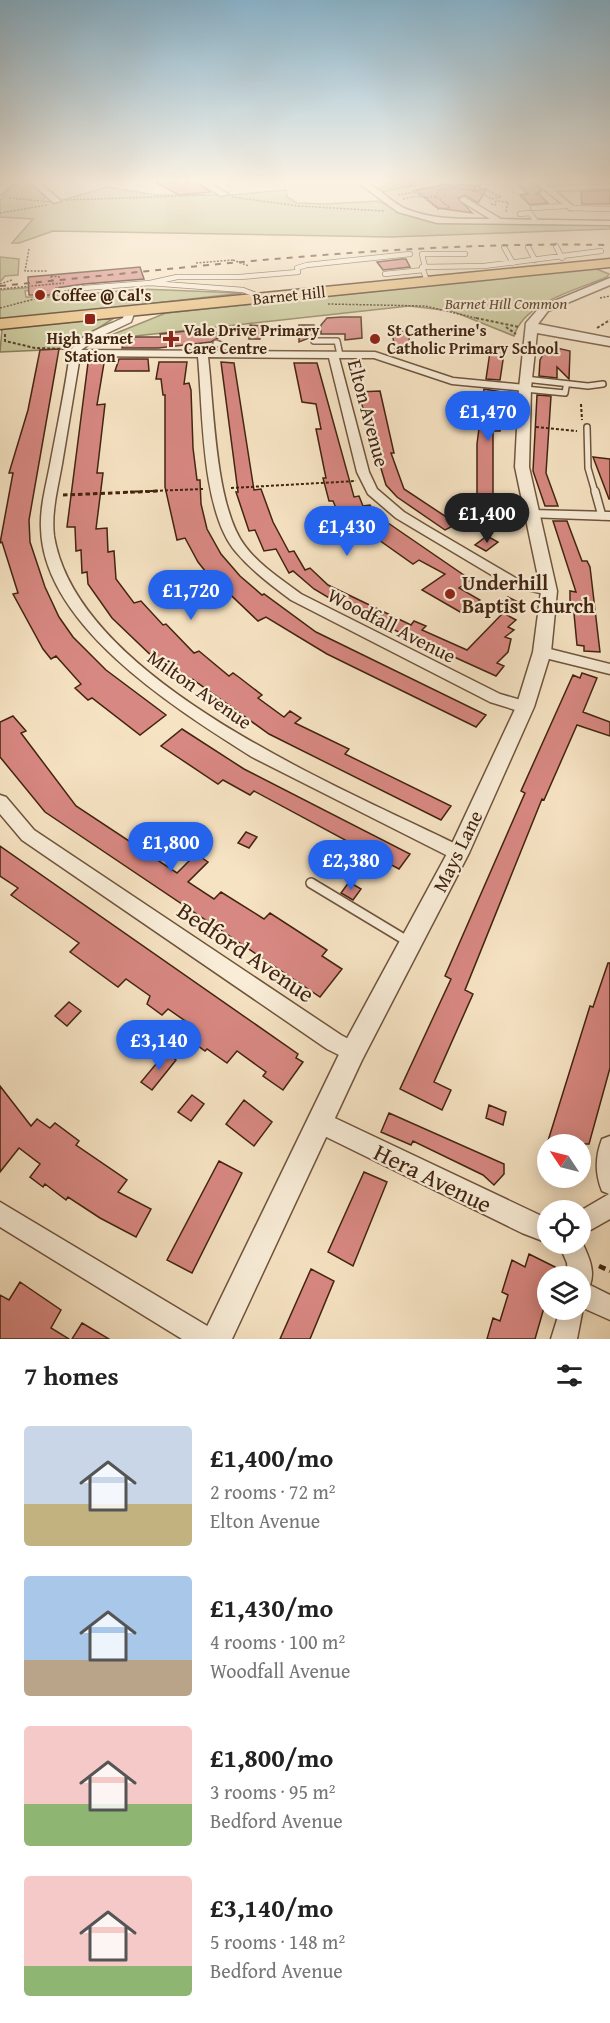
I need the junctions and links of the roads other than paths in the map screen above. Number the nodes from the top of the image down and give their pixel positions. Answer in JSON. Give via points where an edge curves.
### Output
{"nodes":[{"id":1,"x":556,"y":246,"type":"dead end"},
{"id":2,"x":504,"y":247,"type":"dead end"},
{"id":3,"x":528,"y":247,"type":"dead end"},
{"id":4,"x":578,"y":247,"type":"dead end"},
{"id":5,"x":410,"y":254,"type":"dead end"},
{"id":6,"x":465,"y":254,"type":"dead end"},
{"id":7,"x":562,"y":258,"type":"junction"},
{"id":8,"x":580,"y":259,"type":"junction"},
{"id":9,"x":536,"y":260,"type":"junction"},
{"id":10,"x":607,"y":261,"type":"edge"},
{"id":11,"x":513,"y":263,"type":"junction"},
{"id":12,"x":425,"y":273,"type":"junction"},
{"id":13,"x":386,"y":274,"type":"dead end"},
{"id":14,"x":610,"y":281,"type":"edge"},
{"id":15,"x":150,"y":283,"type":"junction"},
{"id":16,"x":84,"y":288,"type":"road end"},
{"id":17,"x":261,"y":297,"type":"junction"},
{"id":18,"x":130,"y":311,"type":"junction"},
{"id":19,"x":2,"y":326,"type":"edge"},
{"id":20,"x":531,"y":328,"type":"junction"},
{"id":21,"x":314,"y":341,"type":"dead end"},
{"id":22,"x":610,"y":342,"type":"edge"},
{"id":23,"x":216,"y":343,"type":"dead end"},
{"id":24,"x":71,"y":351,"type":"junction"},
{"id":25,"x":230,"y":354,"type":"junction"},
{"id":26,"x":203,"y":355,"type":"junction"},
{"id":27,"x":337,"y":355,"type":"junction"},
{"id":28,"x":603,"y":384,"type":"dead end"},
{"id":29,"x":525,"y":385,"type":"junction"},
{"id":30,"x":566,"y":387,"type":"dead end"},
{"id":31,"x":583,"y":427,"type":"road end"},
{"id":32,"x":531,"y":514,"type":"junction"},
{"id":33,"x":606,"y":516,"type":"edge"},
{"id":34,"x":549,"y":591,"type":"junction"},
{"id":35,"x":542,"y":652,"type":"junction"},
{"id":36,"x":610,"y":669,"type":"edge"},
{"id":37,"x":525,"y":707,"type":"junction"},
{"id":38,"x":0,"y":802,"type":"edge"},
{"id":39,"x":458,"y":853,"type":"junction"},
{"id":40,"x":311,"y":883,"type":"dead end"},
{"id":41,"x":410,"y":943,"type":"junction"},
{"id":42,"x":353,"y":1052,"type":"junction"},
{"id":43,"x":320,"y":1122,"type":"junction"},
{"id":44,"x":610,"y":1147,"type":"edge"},
{"id":45,"x":610,"y":1183,"type":"edge"},
{"id":46,"x":610,"y":1205,"type":"edge"},
{"id":47,"x":0,"y":1215,"type":"edge"},
{"id":48,"x":591,"y":1218,"type":"edge"},
{"id":49,"x":537,"y":1227,"type":"edge"},
{"id":50,"x":591,"y":1298,"type":"edge"},
{"id":51,"x":610,"y":1308,"type":"edge"},
{"id":52,"x":569,"y":1320,"type":"edge"},
{"id":53,"x":205,"y":1339,"type":"edge"},
{"id":54,"x":216,"y":1339,"type":"edge"},
{"id":55,"x":564,"y":1339,"type":"edge"}],
"edges":[{"from":1,"to":7,"type":"lane"},
{"from":2,"to":11,"type":"lane"},
{"from":3,"to":9,"type":"lane"},
{"from":4,"to":8,"type":"lane"},
{"from":5,"to":15,"type":"lane","via":[[307,265],[297,268],[298,272]]},
{"from":6,"to":12,"type":"lane","via":[[422,254]]},
{"from":7,"to":8,"type":"lane"},
{"from":7,"to":9,"type":"lane"},
{"from":8,"to":10,"type":"main road","name":"Barnet Hill"},
{"from":8,"to":12,"type":"main road","name":"Barnet Hill"},
{"from":9,"to":11,"type":"lane"},
{"from":11,"to":12,"type":"lane"},
{"from":12,"to":13,"type":"lane"},
{"from":12,"to":17,"type":"main road","name":"Barnet Hill"},
{"from":14,"to":20,"type":"street","via":[[544,309]]},
{"from":15,"to":16,"type":"lane"},
{"from":15,"to":17,"type":"lane","via":[[243,290]]},
{"from":17,"to":18,"type":"main road","name":"Barnet Hill"},
{"from":18,"to":19,"type":"main road","name":"Barnet Hill"},
{"from":18,"to":24,"type":"street","via":[[128,320]]},
{"from":20,"to":22,"type":"street"},
{"from":20,"to":29,"type":"street","name":"Mays Lane"},
{"from":21,"to":27,"type":"lane","via":[[337,341]]},
{"from":23,"to":25,"type":"lane","via":[[231,349]]},
{"from":24,"to":26,"type":"street"},
{"from":24,"to":39,"type":"street","name":"Milton Avenue","via":[[48,537],[65,583],[88,620],[119,655],[146,677],[258,753]]},
{"from":25,"to":26,"type":"street"},
{"from":25,"to":27,"type":"street"},
{"from":26,"to":37,"type":"street","name":"Woodfall Avenue","via":[[216,488],[226,525],[240,549],[272,579],[325,614],[495,698]]},
{"from":27,"to":29,"type":"street","via":[[383,357],[461,383]]},
{"from":27,"to":34,"type":"street","name":"Elton Avenue","via":[[363,472],[372,490],[407,520],[505,577],[525,587]]},
{"from":28,"to":29,"type":"lane"},
{"from":29,"to":30,"type":"lane","via":[[566,393]]},
{"from":29,"to":32,"type":"street","name":"Mays Lane","via":[[522,467]]},
{"from":31,"to":33,"type":"lane","via":[[588,468]]},
{"from":32,"to":33,"type":"street"},
{"from":32,"to":34,"type":"street","name":"Mays Lane"},
{"from":34,"to":35,"type":"street","name":"Mays Lane"},
{"from":35,"to":36,"type":"street"},
{"from":35,"to":37,"type":"street","name":"Mays Lane"},
{"from":37,"to":39,"type":"street","name":"Mays Lane"},
{"from":38,"to":42,"type":"street","name":"Bedford Avenue","via":[[28,835]]},
{"from":39,"to":41,"type":"street","name":"Mays Lane"},
{"from":40,"to":41,"type":"lane"},
{"from":41,"to":42,"type":"street","name":"Mays Lane"},
{"from":42,"to":43,"type":"street","name":"Mays Lane"},
{"from":43,"to":49,"type":"street","name":"Hera Avenue"},
{"from":43,"to":54,"type":"street","name":"Mays Lane"},
{"from":44,"to":45,"type":"street"},
{"from":46,"to":48,"type":"street"},
{"from":47,"to":53,"type":"street"},
{"from":50,"to":51,"type":"street"},
{"from":52,"to":55,"type":"street"}]}
